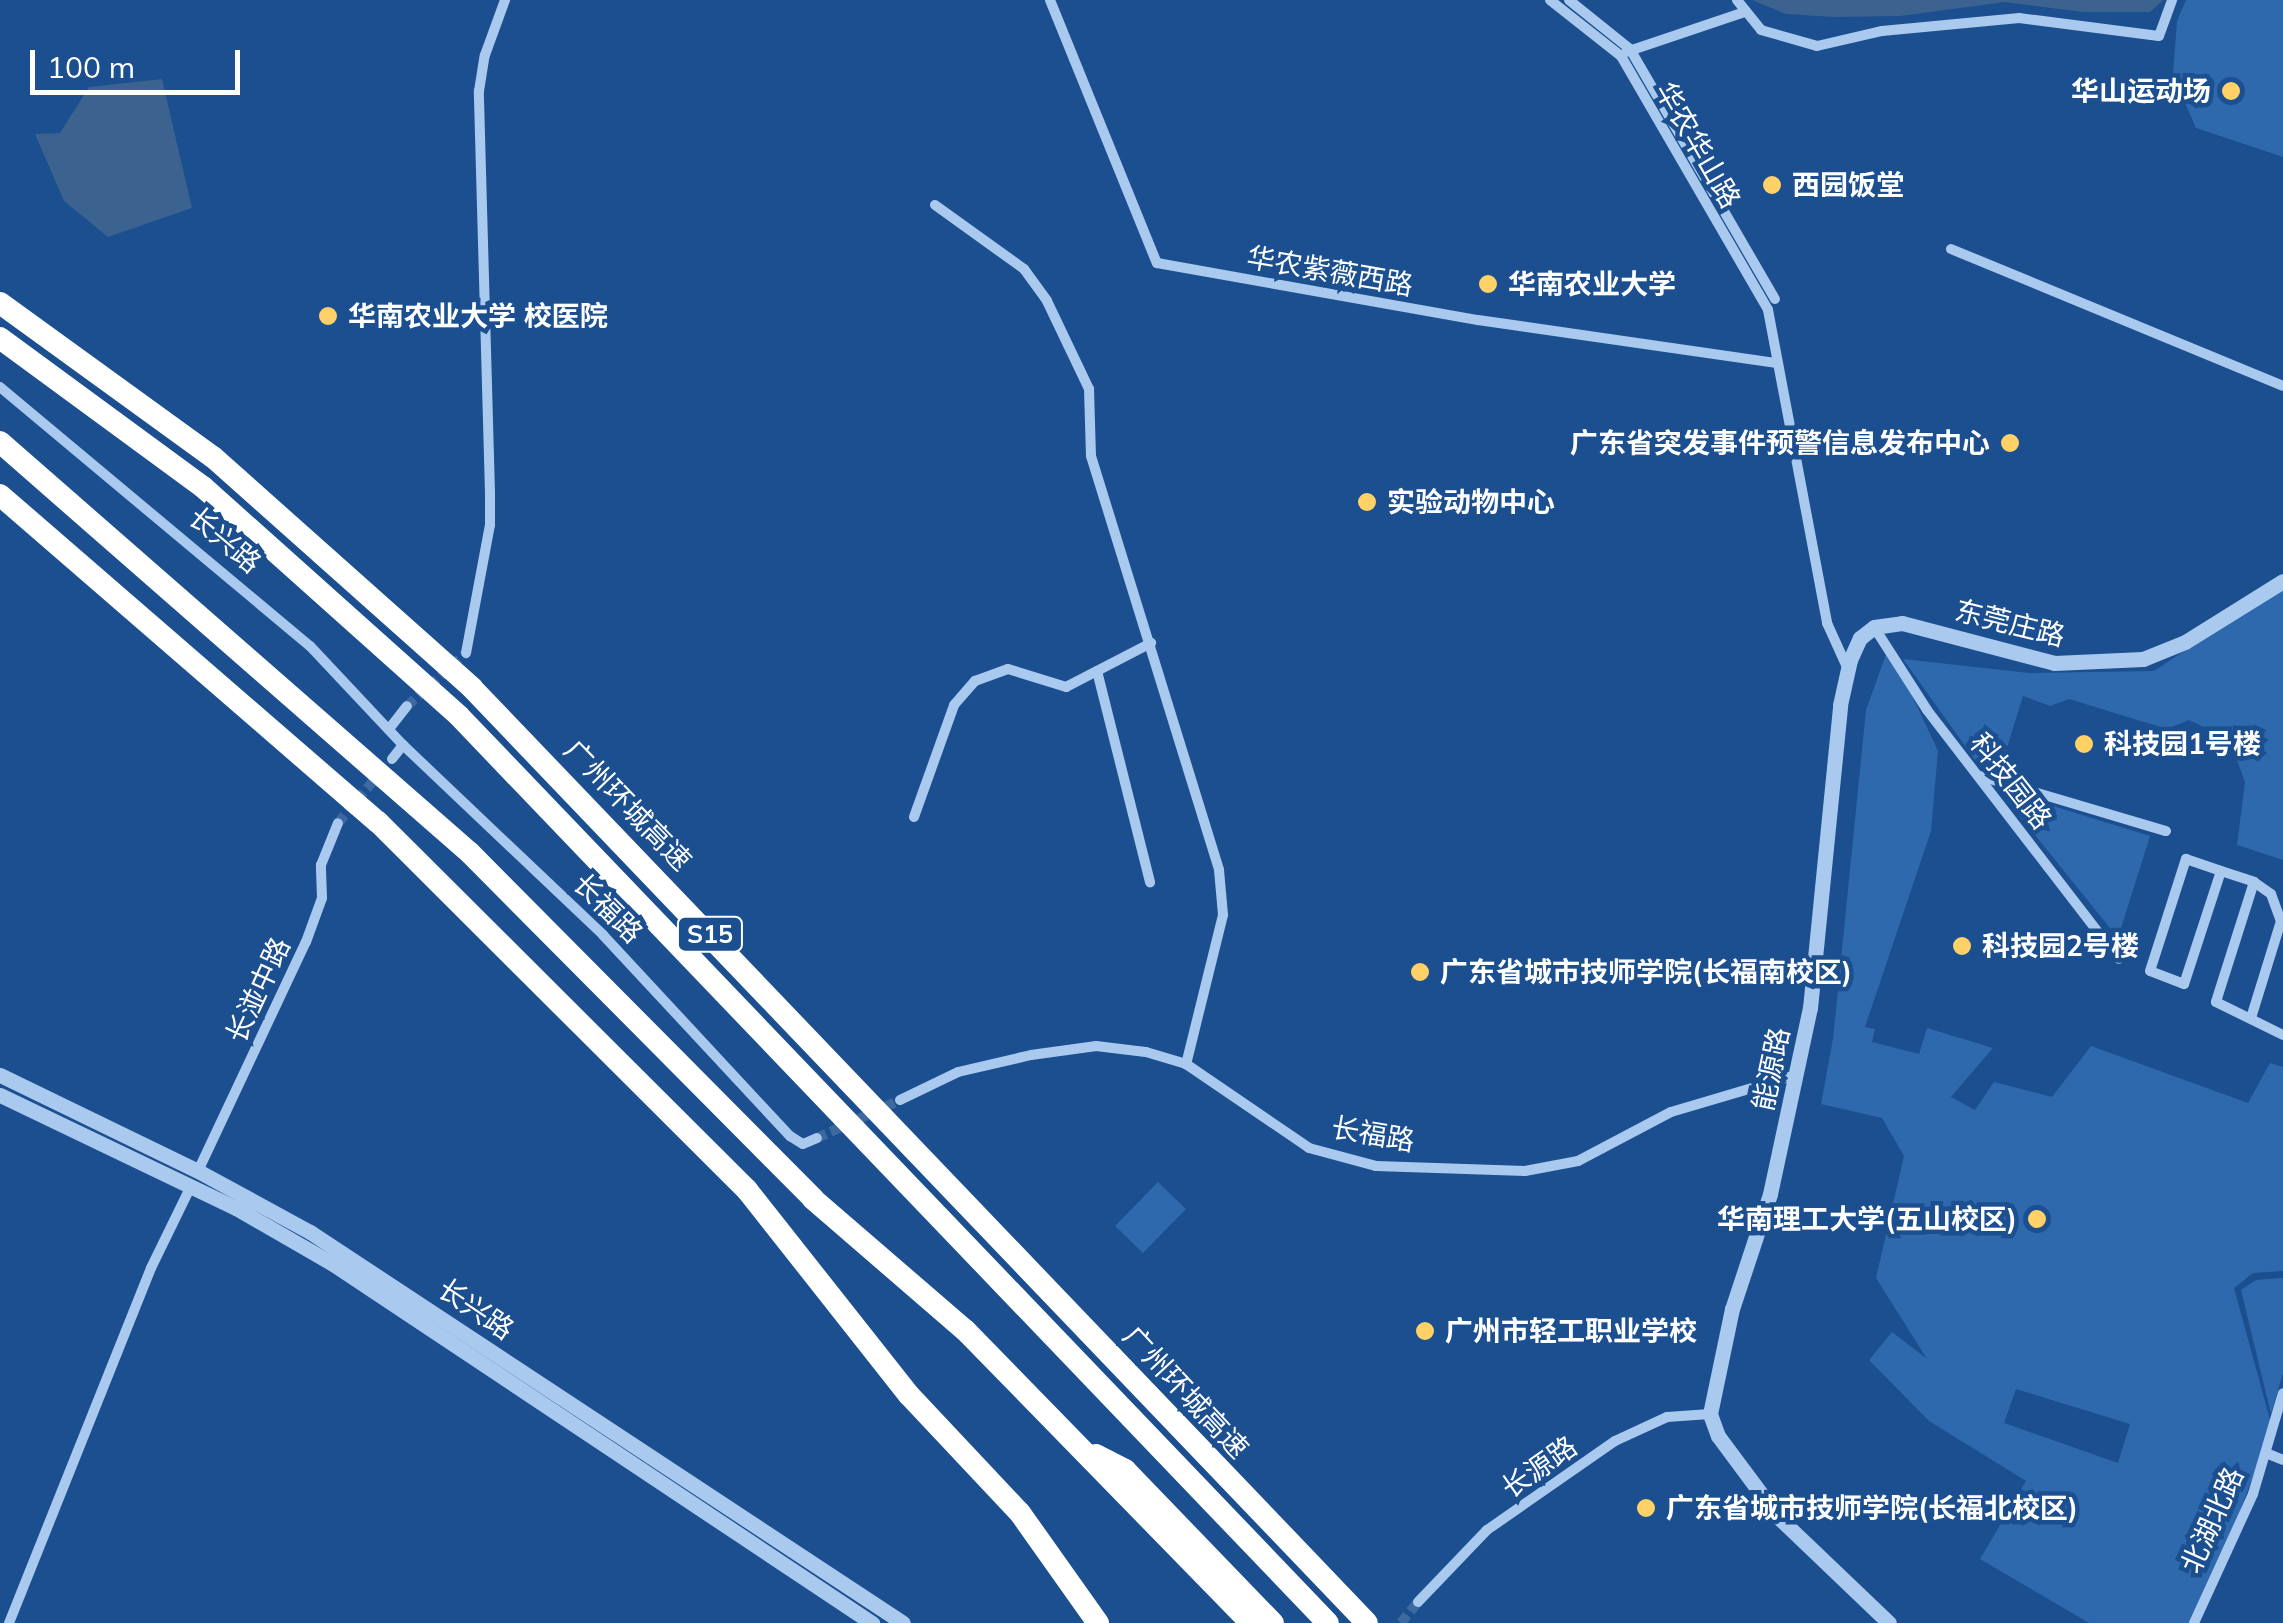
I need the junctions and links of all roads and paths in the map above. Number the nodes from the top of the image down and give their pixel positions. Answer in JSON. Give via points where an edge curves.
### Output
{"nodes":[{"id":1,"x":505,"y":0,"type":"edge"},
{"id":2,"x":1050,"y":0,"type":"edge"},
{"id":3,"x":1550,"y":0,"type":"edge"},
{"id":4,"x":1569,"y":0,"type":"edge"},
{"id":5,"x":1737,"y":0,"type":"edge"},
{"id":6,"x":2172,"y":0,"type":"edge"},
{"id":7,"x":1745,"y":12,"type":"junction"},
{"id":8,"x":1626,"y":52,"type":"junction"},
{"id":9,"x":935,"y":204,"type":"dead end"},
{"id":10,"x":1738,"y":246,"type":"junction"},
{"id":11,"x":1951,"y":249,"type":"dead end"},
{"id":12,"x":1775,"y":299,"type":"dead end"},
{"id":13,"x":0,"y":303,"type":"edge"},
{"id":14,"x":0,"y":338,"type":"edge"},
{"id":15,"x":1777,"y":363,"type":"junction"},
{"id":16,"x":2283,"y":386,"type":"edge"},
{"id":17,"x":0,"y":387,"type":"edge"},
{"id":18,"x":0,"y":442,"type":"edge"},
{"id":19,"x":0,"y":495,"type":"edge"},
{"id":20,"x":2283,"y":581,"type":"edge"},
{"id":21,"x":1874,"y":626,"type":"junction"},
{"id":22,"x":1150,"y":644,"type":"junction"},
{"id":23,"x":466,"y":654,"type":"tunnel mouth"},
{"id":24,"x":1847,"y":666,"type":"junction"},
{"id":25,"x":1098,"y":670,"type":"junction"},
{"id":26,"x":407,"y":706,"type":"tunnel mouth"},
{"id":27,"x":389,"y":729,"type":"junction"},
{"id":28,"x":403,"y":745,"type":"junction"},
{"id":29,"x":392,"y":759,"type":"dead end"},
{"id":30,"x":1978,"y":776,"type":"junction"},
{"id":31,"x":914,"y":817,"type":"dead end"},
{"id":32,"x":338,"y":823,"type":"tunnel mouth"},
{"id":33,"x":2166,"y":831,"type":"dead end"},
{"id":34,"x":2221,"y":870,"type":"junction"},
{"id":35,"x":1150,"y":882,"type":"dead end"},
{"id":36,"x":2254,"y":882,"type":"junction"},
{"id":37,"x":2282,"y":924,"type":"edge"},
{"id":38,"x":2119,"y":959,"type":"dead end"},
{"id":39,"x":2251,"y":1018,"type":"junction"},
{"id":40,"x":2283,"y":1034,"type":"edge"},
{"id":41,"x":1186,"y":1064,"type":"junction"},
{"id":42,"x":0,"y":1075,"type":"edge"},
{"id":43,"x":1796,"y":1076,"type":"junction"},
{"id":44,"x":0,"y":1095,"type":"edge"},
{"id":45,"x":900,"y":1100,"type":"tunnel mouth"},
{"id":46,"x":817,"y":1138,"type":"dead end"},
{"id":47,"x":194,"y":1178,"type":"junction"},
{"id":48,"x":2283,"y":1393,"type":"edge"},
{"id":49,"x":1026,"y":1394,"type":"junction"},
{"id":50,"x":1710,"y":1414,"type":"junction"},
{"id":51,"x":2266,"y":1453,"type":"junction"},
{"id":52,"x":2283,"y":1460,"type":"edge"},
{"id":53,"x":1418,"y":1602,"type":"tunnel mouth"},
{"id":54,"x":9,"y":1623,"type":"edge"},
{"id":55,"x":872,"y":1623,"type":"edge"},
{"id":56,"x":903,"y":1623,"type":"edge"},
{"id":57,"x":1098,"y":1623,"type":"edge"},
{"id":58,"x":1251,"y":1623,"type":"edge"},
{"id":59,"x":1273,"y":1623,"type":"edge"},
{"id":60,"x":1328,"y":1623,"type":"edge"},
{"id":61,"x":1367,"y":1623,"type":"edge"},
{"id":62,"x":1889,"y":1623,"type":"edge"},
{"id":63,"x":2194,"y":1623,"type":"edge"}],
"edges":[{"from":1,"to":23,"type":"street","via":[[479,91],[490,509]]},
{"from":2,"to":15,"type":"street","name":"华农紫薇西路","via":[[1157,263],[1478,320]]},
{"from":3,"to":8,"type":"street","name":"华农华山路"},
{"from":4,"to":8,"type":"street","name":"华农华山路"},
{"from":5,"to":7,"type":"street"},
{"from":6,"to":7,"type":"street","via":[[2158,36],[2019,18],[1882,31],[1817,46],[1761,30]]},
{"from":7,"to":8,"type":"street"},
{"from":8,"to":10,"type":"street","name":"华农华山路"},
{"from":9,"to":22,"type":"street","via":[[1024,269],[1089,389],[1091,456]]},
{"from":10,"to":12,"type":"street","name":"华农华山路"},
{"from":10,"to":15,"type":"street","name":"华农华山路","via":[[1768,310]]},
{"from":11,"to":16,"type":"street"},
{"from":13,"to":61,"type":"highway","name":"广州环城高速","number":"S15","via":[[213,457],[472,688]]},
{"from":14,"to":60,"type":"highway","name":"广州环城高速","number":"S15","via":[[203,487],[459,716]]},
{"from":15,"to":24,"type":"street","name":"华农华山路","via":[[1827,623]]},
{"from":17,"to":27,"type":"street","name":"长兴路","via":[[310,646]]},
{"from":18,"to":49,"type":"highway","via":[[406,793],[813,1199],[946,1312]]},
{"from":19,"to":57,"type":"highway","via":[[378,822],[747,1190],[909,1395],[1020,1513]]},
{"from":20,"to":21,"type":"street","name":"东莞庄路","via":[[2166,652],[2119,662],[2054,663],[1902,623]]},
{"from":21,"to":24,"type":"street","via":[[1855,645]]},
{"from":21,"to":30,"type":"street","name":"科技园路"},
{"from":22,"to":25,"type":"street"},
{"from":22,"to":41,"type":"street","via":[[1219,870],[1223,914]]},
{"from":24,"to":43,"type":"street","name":"能源路","via":[[1810,1008]]},
{"from":25,"to":31,"type":"street","via":[[1066,686],[1008,669],[975,681],[954,706]]},
{"from":25,"to":35,"type":"street"},
{"from":26,"to":27,"type":"street"},
{"from":27,"to":28,"type":"street","name":"长兴路"},
{"from":28,"to":29,"type":"street"},
{"from":28,"to":46,"type":"street","name":"长福路","via":[[603,936],[790,1136],[804,1144]]},
{"from":30,"to":33,"type":"street"},
{"from":30,"to":38,"type":"street","name":"科技园路"},
{"from":32,"to":47,"type":"street","name":"长湴中路","via":[[320,864],[322,898],[306,942]]},
{"from":34,"to":34,"type":"street","via":[[2186,858],[2150,971],[2184,984]]},
{"from":34,"to":36,"type":"street"},
{"from":36,"to":37,"type":"street","via":[[2271,894]]},
{"from":36,"to":39,"type":"street","via":[[2216,1002]]},
{"from":37,"to":39,"type":"street"},
{"from":39,"to":40,"type":"street"},
{"from":41,"to":43,"type":"street","name":"长福路","via":[[1308,1148],[1376,1166],[1457,1171],[1525,1171],[1578,1160],[1671,1112]]},
{"from":41,"to":45,"type":"street","name":"长福路","via":[[1096,1046],[958,1072]]},
{"from":42,"to":47,"type":"street","name":"长兴路"},
{"from":43,"to":50,"type":"street","name":"能源路","via":[[1770,1194],[1718,1362]]},
{"from":44,"to":47,"type":"street","name":"长兴路"},
{"from":47,"to":54,"type":"street","name":"长湴中路"},
{"from":47,"to":55,"type":"street","name":"长兴路"},
{"from":47,"to":56,"type":"street","name":"长兴路","via":[[375,1272]]},
{"from":48,"to":51,"type":"street"},
{"from":49,"to":58,"type":"highway"},
{"from":49,"to":59,"type":"highway","via":[[1094,1454],[1125,1470]]},
{"from":50,"to":53,"type":"street","name":"长源路","via":[[1668,1417],[1616,1441],[1486,1530]]},
{"from":50,"to":62,"type":"street","via":[[1718,1436],[1779,1518]]},
{"from":51,"to":52,"type":"street","name":"北湖北路"},
{"from":51,"to":63,"type":"street","name":"北湖北路"}]}
